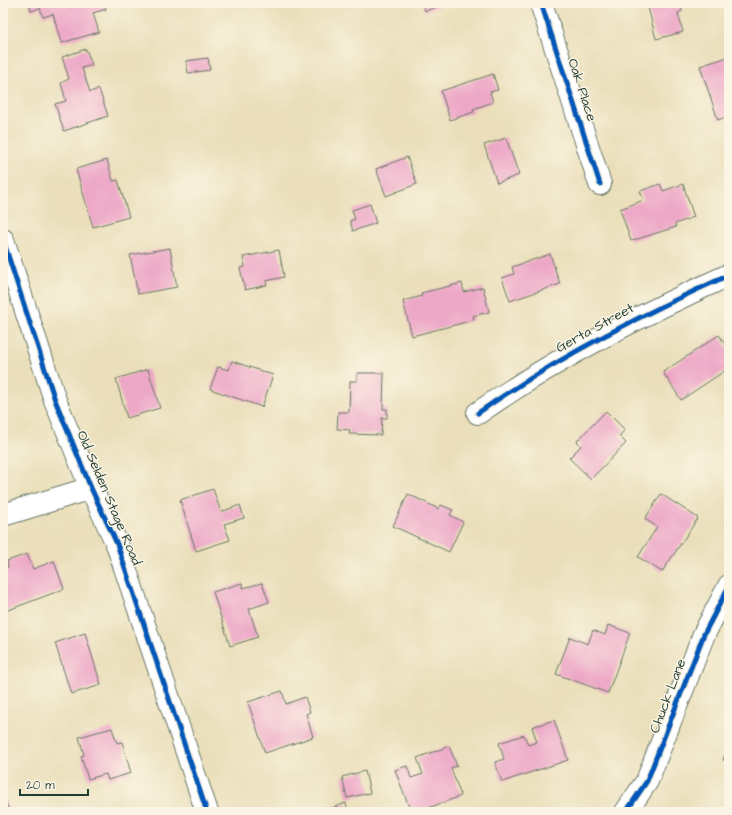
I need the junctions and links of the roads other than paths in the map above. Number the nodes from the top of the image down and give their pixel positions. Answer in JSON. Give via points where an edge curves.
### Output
{"nodes":[{"id":1,"x":541,"y":3,"type":"edge"},
{"id":2,"x":600,"y":184,"type":"dead end"},
{"id":3,"x":3,"y":240,"type":"edge"},
{"id":4,"x":729,"y":274,"type":"edge"},
{"id":5,"x":478,"y":413,"type":"dead end"},
{"id":6,"x":91,"y":488,"type":"junction"},
{"id":7,"x":3,"y":515,"type":"edge"},
{"id":8,"x":729,"y":586,"type":"edge"},
{"id":9,"x":207,"y":812,"type":"edge"},
{"id":10,"x":626,"y":812,"type":"edge"}],
"edges":[{"from":1,"to":2,"type":"street","name":"Oak Place"},
{"from":3,"to":6,"type":"street","name":"Old Selden Stage Road","via":[[55,400]]},
{"from":4,"to":5,"type":"street","name":"Gerta Street","via":[[640,316],[516,386]]},
{"from":6,"to":7,"type":"street"},
{"from":6,"to":9,"type":"street","name":"Old Selden Stage Road","via":[[117,544]]},
{"from":8,"to":10,"type":"street","name":"Chuck Lane","via":[[704,634],[647,781]]}]}
